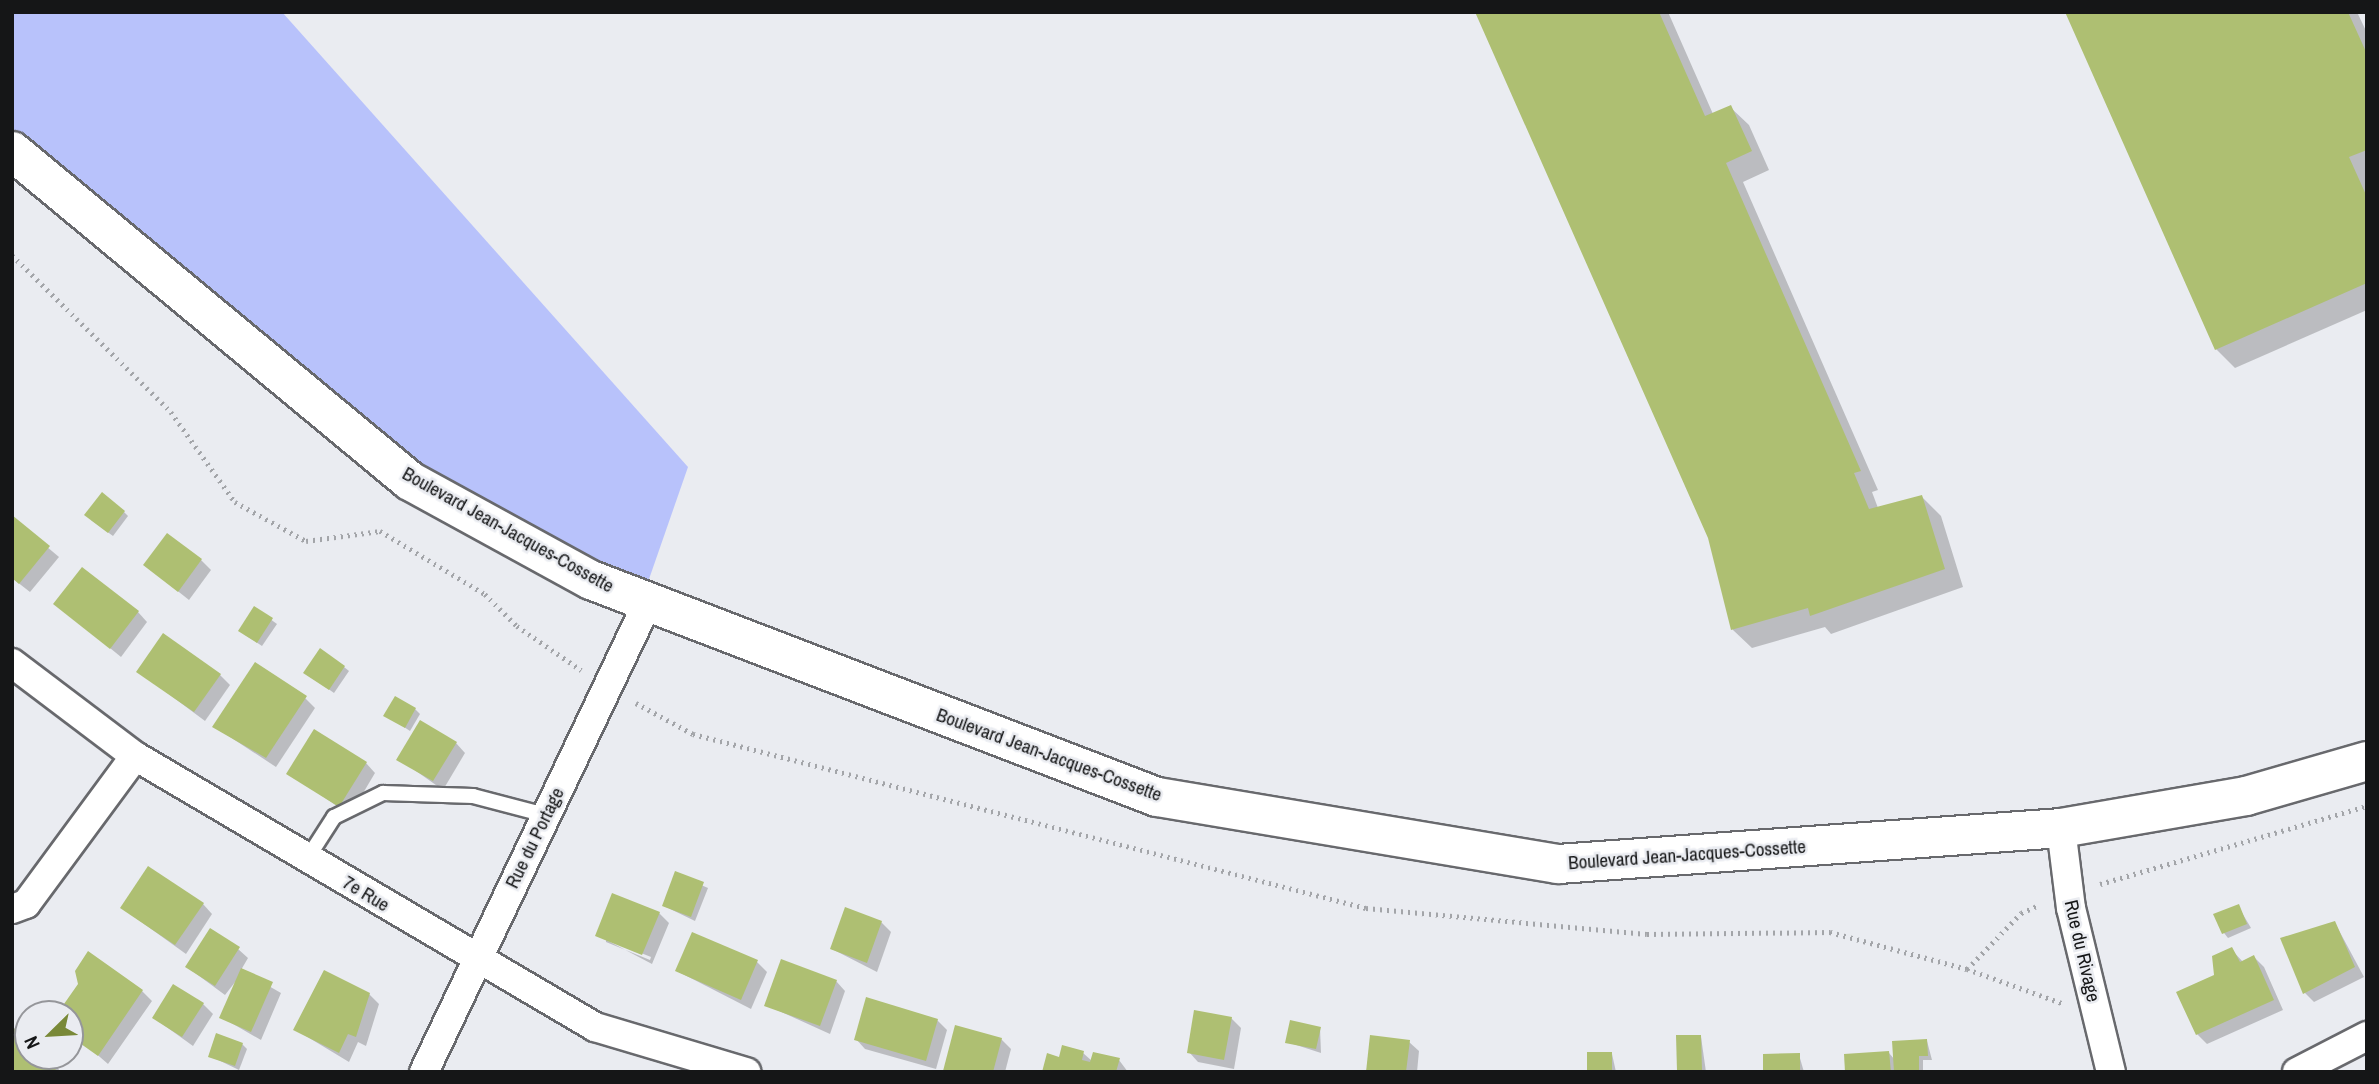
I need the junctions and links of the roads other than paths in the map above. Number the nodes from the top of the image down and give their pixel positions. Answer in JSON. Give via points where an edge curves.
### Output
{"nodes":[{"id":1,"x":12,"y":151,"type":"edge"},
{"id":2,"x":647,"y":604,"type":"junction"},
{"id":3,"x":12,"y":663,"type":"edge"},
{"id":4,"x":135,"y":756,"type":"junction"},
{"id":5,"x":2367,"y":761,"type":"edge"},
{"id":6,"x":546,"y":815,"type":"junction"},
{"id":7,"x":2061,"y":828,"type":"junction"},
{"id":8,"x":307,"y":859,"type":"junction"},
{"id":9,"x":12,"y":909,"type":"edge"},
{"id":10,"x":476,"y":960,"type":"junction"},
{"id":11,"x":2367,"y":1036,"type":"edge"},
{"id":12,"x":424,"y":1072,"type":"edge"},
{"id":13,"x":746,"y":1072,"type":"edge"},
{"id":14,"x":2111,"y":1072,"type":"edge"},
{"id":15,"x":2297,"y":1072,"type":"edge"}],
"edges":[{"from":1,"to":2,"type":"main road","name":"Boulevard Jean-Jacques-Cossette","via":[[410,481],[591,580]]},
{"from":2,"to":6,"type":"street","name":"Rue du Portage"},
{"from":2,"to":7,"type":"main road","name":"Boulevard Jean-Jacques-Cossette","via":[[1157,797],[1545,861]]},
{"from":3,"to":4,"type":"street","name":"7e Rue"},
{"from":4,"to":8,"type":"street","name":"7e Rue"},
{"from":4,"to":9,"type":"street","via":[[26,904]]},
{"from":5,"to":7,"type":"main road","name":"Boulevard Jean-Jacques-Cossette","via":[[2246,796]]},
{"from":6,"to":8,"type":"lane","via":[[473,796],[383,793],[334,817]]},
{"from":6,"to":10,"type":"street","name":"Rue du Portage"},
{"from":7,"to":14,"type":"street","name":"Rue du Rivage","via":[[2071,908]]},
{"from":8,"to":10,"type":"street","name":"7e Rue"},
{"from":10,"to":12,"type":"street","name":"Rue du Portage"},
{"from":10,"to":13,"type":"street","name":"7e Rue","via":[[595,1027]]},
{"from":11,"to":15,"type":"street"}]}
